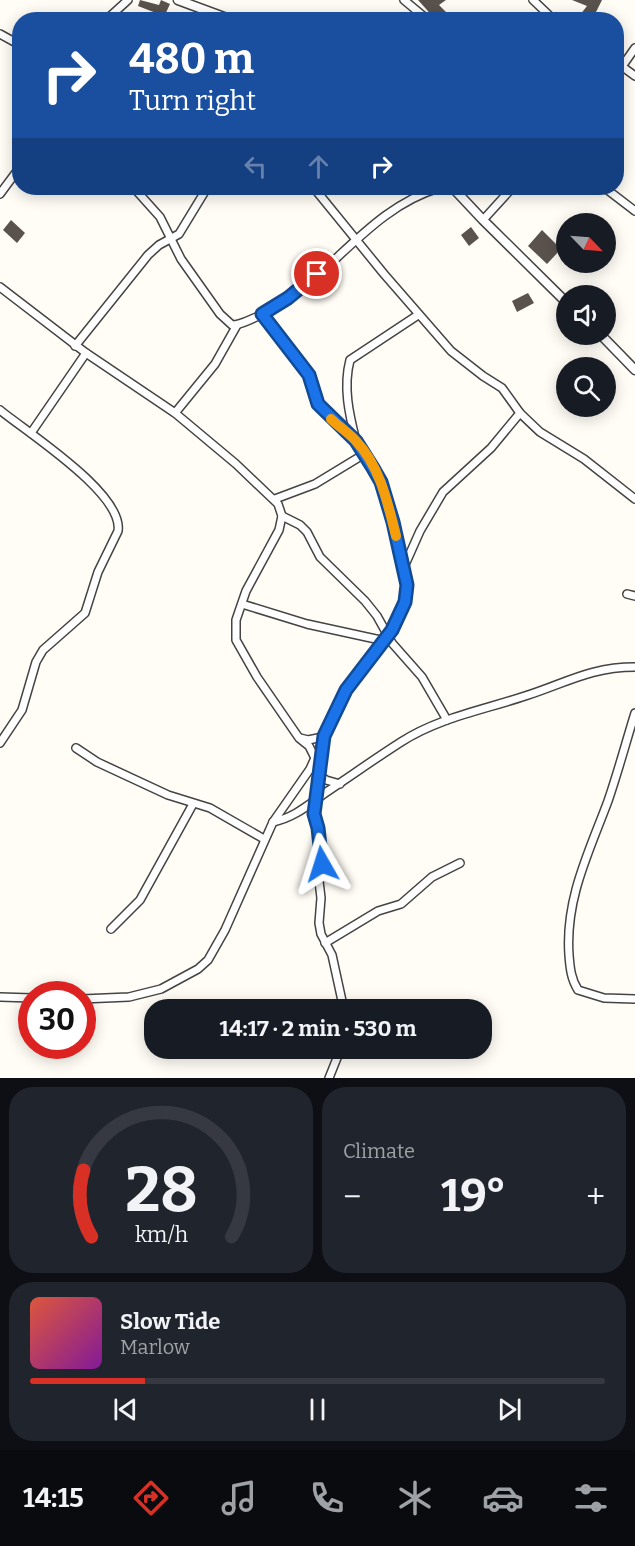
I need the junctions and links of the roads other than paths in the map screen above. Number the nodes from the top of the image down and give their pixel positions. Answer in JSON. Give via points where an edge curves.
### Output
{"nodes":[{"id":1,"x":128,"y":0,"type":"edge"},
{"id":2,"x":178,"y":0,"type":"edge"},
{"id":3,"x":404,"y":0,"type":"edge"},
{"id":4,"x":533,"y":0,"type":"edge"},
{"id":5,"x":115,"y":12,"type":"edge"},
{"id":6,"x":210,"y":12,"type":"edge"},
{"id":7,"x":418,"y":12,"type":"edge"},
{"id":8,"x":546,"y":12,"type":"edge"},
{"id":9,"x":635,"y":48,"type":"edge"},
{"id":10,"x":624,"y":67,"type":"joint"},
{"id":11,"x":635,"y":76,"type":"edge"},
{"id":12,"x":12,"y":178,"type":"edge"},
{"id":13,"x":0,"y":194,"type":"edge"},
{"id":14,"x":140,"y":195,"type":"edge"},
{"id":15,"x":203,"y":195,"type":"edge"},
{"id":16,"x":320,"y":195,"type":"edge"},
{"id":17,"x":424,"y":195,"type":"edge"},
{"id":18,"x":460,"y":195,"type":"edge"},
{"id":19,"x":506,"y":195,"type":"edge"},
{"id":20,"x":614,"y":195,"type":"edge"},
{"id":21,"x":635,"y":211,"type":"edge"},
{"id":22,"x":483,"y":220,"type":"junction"},
{"id":23,"x":357,"y":238,"type":"junction"},
{"id":24,"x":171,"y":239,"type":"junction"},
{"id":25,"x":0,"y":287,"type":"edge"},
{"id":26,"x":556,"y":292,"type":"edge"},
{"id":27,"x":262,"y":314,"type":"junction"},
{"id":28,"x":418,"y":315,"type":"junction"},
{"id":29,"x":237,"y":325,"type":"junction"},
{"id":30,"x":611,"y":345,"type":"edge"},
{"id":31,"x":75,"y":346,"type":"junction"},
{"id":32,"x":86,"y":353,"type":"junction"},
{"id":33,"x":635,"y":370,"type":"edge"},
{"id":34,"x":0,"y":410,"type":"edge"},
{"id":35,"x":175,"y":413,"type":"junction"},
{"id":36,"x":520,"y":413,"type":"junction"},
{"id":37,"x":31,"y":433,"type":"junction"},
{"id":38,"x":356,"y":441,"type":"junction"},
{"id":39,"x":366,"y":453,"type":"junction"},
{"id":40,"x":275,"y":499,"type":"junction"},
{"id":41,"x":635,"y":499,"type":"edge"},
{"id":42,"x":282,"y":516,"type":"junction"},
{"id":43,"x":404,"y":568,"type":"junction"},
{"id":44,"x":242,"y":604,"type":"junction"},
{"id":45,"x":387,"y":638,"type":"junction"},
{"id":46,"x":635,"y":667,"type":"edge"},
{"id":47,"x":635,"y":713,"type":"edge"},
{"id":48,"x":447,"y":720,"type":"junction"},
{"id":49,"x":324,"y":736,"type":"junction"},
{"id":50,"x":299,"y":738,"type":"junction"},
{"id":51,"x":0,"y":743,"type":"edge"},
{"id":52,"x":76,"y":748,"type":"dead end"},
{"id":53,"x":315,"y":758,"type":"junction"},
{"id":54,"x":317,"y":774,"type":"junction"},
{"id":55,"x":340,"y":784,"type":"junction"},
{"id":56,"x":315,"y":800,"type":"junction"},
{"id":57,"x":193,"y":804,"type":"junction"},
{"id":58,"x":273,"y":822,"type":"junction"},
{"id":59,"x":264,"y":839,"type":"junction"},
{"id":60,"x":460,"y":863,"type":"dead end"},
{"id":61,"x":111,"y":929,"type":"dead end"},
{"id":62,"x":325,"y":943,"type":"junction"},
{"id":63,"x":0,"y":996,"type":"edge"},
{"id":64,"x":18,"y":997,"type":"edge"},
{"id":65,"x":96,"y":998,"type":"edge"},
{"id":66,"x":342,"y":999,"type":"edge"},
{"id":67,"x":635,"y":999,"type":"edge"},
{"id":68,"x":337,"y":1059,"type":"edge"},
{"id":69,"x":329,"y":1078,"type":"edge"}],
"edges":[{"from":1,"to":5,"type":"street"},
{"from":2,"to":6,"type":"street"},
{"from":3,"to":7,"type":"street"},
{"from":4,"to":8,"type":"street"},
{"from":9,"to":10,"type":"street"},
{"from":10,"to":11,"type":"street"},
{"from":12,"to":13,"type":"street"},
{"from":14,"to":24,"type":"street","via":[[160,217]]},
{"from":15,"to":24,"type":"street","via":[[186,225]]},
{"from":16,"to":23,"type":"street"},
{"from":17,"to":23,"type":"street","via":[[402,205]]},
{"from":18,"to":22,"type":"street"},
{"from":19,"to":22,"type":"street"},
{"from":20,"to":21,"type":"street"},
{"from":22,"to":26,"type":"street"},
{"from":23,"to":27,"type":"street","via":[[288,298]]},
{"from":23,"to":28,"type":"street"},
{"from":24,"to":29,"type":"street","via":[[220,314],[227,323]]},
{"from":24,"to":31,"type":"street","via":[[148,255]]},
{"from":25,"to":31,"type":"street"},
{"from":27,"to":29,"type":"street"},
{"from":27,"to":38,"type":"street","via":[[309,375],[318,404]]},
{"from":28,"to":36,"type":"street","via":[[451,351],[502,388]]},
{"from":28,"to":38,"type":"street","via":[[350,360],[347,393]]},
{"from":29,"to":35,"type":"street","via":[[215,364]]},
{"from":30,"to":33,"type":"street"},
{"from":31,"to":32,"type":"street"},
{"from":32,"to":35,"type":"street"},
{"from":32,"to":37,"type":"street"},
{"from":34,"to":37,"type":"street"},
{"from":35,"to":40,"type":"street"},
{"from":36,"to":41,"type":"street","via":[[540,432],[584,459]]},
{"from":36,"to":43,"type":"street","via":[[491,448],[443,492]]},
{"from":37,"to":51,"type":"street","via":[[98,489],[113,508],[119,524],[87,609],[43,650],[22,710]]},
{"from":38,"to":39,"type":"street"},
{"from":39,"to":40,"type":"street","via":[[315,484]]},
{"from":39,"to":43,"type":"street","via":[[381,482]]},
{"from":40,"to":42,"type":"street"},
{"from":42,"to":44,"type":"street"},
{"from":42,"to":45,"type":"street","via":[[307,532],[320,557],[365,601]]},
{"from":43,"to":45,"type":"street","via":[[405,602]]},
{"from":44,"to":45,"type":"street","via":[[308,624]]},
{"from":44,"to":50,"type":"street","via":[[236,620],[240,650]]},
{"from":45,"to":48,"type":"street","via":[[422,677]]},
{"from":45,"to":49,"type":"street","via":[[346,690]]},
{"from":46,"to":48,"type":"street","via":[[579,675],[542,691]]},
{"from":47,"to":67,"type":"street","via":[[578,879],[568,939],[573,981],[578,990],[604,998]]},
{"from":48,"to":55,"type":"street","via":[[402,741]]},
{"from":49,"to":50,"type":"street"},
{"from":49,"to":53,"type":"street"},
{"from":49,"to":54,"type":"street"},
{"from":50,"to":53,"type":"street"},
{"from":52,"to":57,"type":"street","via":[[123,774]]},
{"from":53,"to":58,"type":"street"},
{"from":54,"to":55,"type":"street"},
{"from":54,"to":56,"type":"street"},
{"from":55,"to":56,"type":"street"},
{"from":56,"to":58,"type":"street","via":[[302,812]]},
{"from":56,"to":62,"type":"street","via":[[322,864],[319,923]]},
{"from":57,"to":59,"type":"street","via":[[210,808]]},
{"from":57,"to":61,"type":"street","via":[[140,900]]},
{"from":58,"to":59,"type":"street"},
{"from":59,"to":65,"type":"street","via":[[216,948],[198,969],[161,990]]},
{"from":60,"to":62,"type":"street","via":[[432,877],[401,904],[378,911]]},
{"from":62,"to":66,"type":"street","via":[[332,955]]},
{"from":63,"to":64,"type":"street"},
{"from":68,"to":69,"type":"street"}]}
